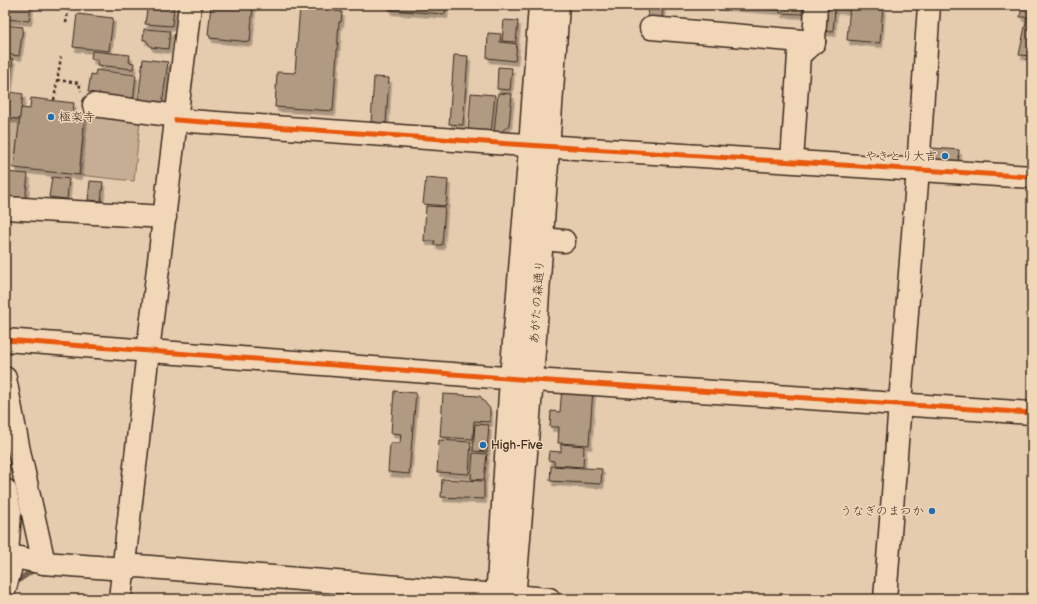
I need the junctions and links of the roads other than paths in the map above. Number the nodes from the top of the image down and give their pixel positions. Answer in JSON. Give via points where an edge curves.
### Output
{"nodes":[{"id":1,"x":190,"y":5,"type":"edge"},
{"id":2,"x":540,"y":5,"type":"edge"},
{"id":3,"x":558,"y":5,"type":"edge"},
{"id":4,"x":816,"y":5,"type":"edge"},
{"id":5,"x":929,"y":5,"type":"edge"},
{"id":6,"x":651,"y":28,"type":"dead end"},
{"id":7,"x":814,"y":42,"type":"junction"},
{"id":8,"x":94,"y":105,"type":"road end"},
{"id":9,"x":176,"y":118,"type":"junction"},
{"id":10,"x":539,"y":145,"type":"junction"},
{"id":11,"x":792,"y":161,"type":"junction"},
{"id":12,"x":918,"y":170,"type":"junction"},
{"id":13,"x":1032,"y":177,"type":"edge"},
{"id":14,"x":5,"y":208,"type":"edge"},
{"id":15,"x":165,"y":217,"type":"junction"},
{"id":16,"x":542,"y":239,"type":"junction"},
{"id":17,"x":564,"y":241,"type":"dead end"},
{"id":18,"x":5,"y":340,"type":"edge"},
{"id":19,"x":148,"y":352,"type":"junction"},
{"id":20,"x":5,"y":378,"type":"edge"},
{"id":21,"x":521,"y":379,"type":"junction"},
{"id":22,"x":899,"y":405,"type":"junction"},
{"id":23,"x":1032,"y":413,"type":"edge"},
{"id":24,"x":5,"y":490,"type":"edge"},
{"id":25,"x":22,"y":558,"type":"edge"},
{"id":26,"x":124,"y":568,"type":"junction"},
{"id":27,"x":5,"y":588,"type":"edge"},
{"id":28,"x":505,"y":597,"type":"edge"},
{"id":29,"x":120,"y":599,"type":"edge"},
{"id":30,"x":549,"y":599,"type":"edge"},
{"id":31,"x":885,"y":599,"type":"edge"}],
"edges":[{"from":1,"to":9,"type":"main road"},
{"from":2,"to":10,"type":"main road","name":"あがたの森通り"},
{"from":3,"to":10,"type":"main road","name":"あがたの森通り"},
{"from":4,"to":7,"type":"main road"},
{"from":5,"to":12,"type":"main road"},
{"from":6,"to":7,"type":"main road"},
{"from":7,"to":11,"type":"main road","via":[[799,54]]},
{"from":8,"to":9,"type":"main road"},
{"from":9,"to":10,"type":"main road","via":[[474,144]]},
{"from":9,"to":15,"type":"main road"},
{"from":10,"to":11,"type":"main road","via":[[678,151]]},
{"from":10,"to":16,"type":"main road","name":"あがたの森通り"},
{"from":10,"to":21,"type":"main road","name":"あがたの森通り"},
{"from":11,"to":12,"type":"main road","via":[[825,156]]},
{"from":12,"to":13,"type":"main road"},
{"from":12,"to":22,"type":"main road"},
{"from":14,"to":15,"type":"main road"},
{"from":15,"to":19,"type":"main road"},
{"from":16,"to":17,"type":"main road"},
{"from":16,"to":21,"type":"main road","name":"あがたの森通り"},
{"from":18,"to":19,"type":"main road"},
{"from":19,"to":21,"type":"main road"},
{"from":19,"to":26,"type":"main road"},
{"from":20,"to":25,"type":"main road"},
{"from":21,"to":22,"type":"main road"},
{"from":21,"to":28,"type":"main road","name":"あがたの森通り"},
{"from":22,"to":23,"type":"main road"},
{"from":22,"to":31,"type":"main road"},
{"from":24,"to":25,"type":"main road"},
{"from":25,"to":26,"type":"main road"},
{"from":25,"to":27,"type":"main road","via":[[10,570]]},
{"from":26,"to":28,"type":"main road","via":[[137,566]]},
{"from":26,"to":29,"type":"main road"},
{"from":28,"to":30,"type":"main road"}]}
